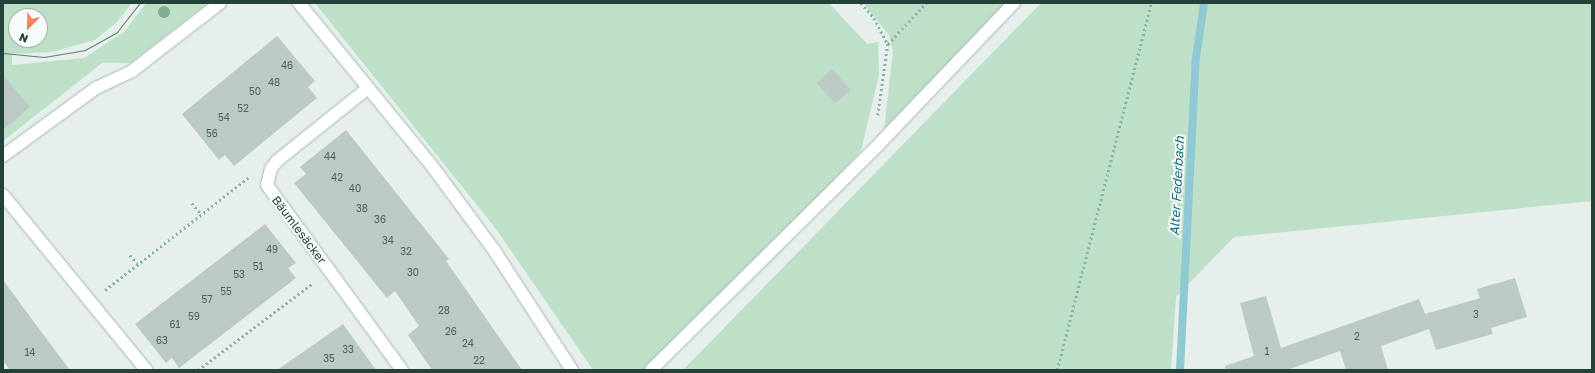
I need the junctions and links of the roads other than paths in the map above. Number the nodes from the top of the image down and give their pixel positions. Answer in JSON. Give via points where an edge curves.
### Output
{"nodes":[{"id":1,"x":220,"y":3,"type":"edge"},
{"id":2,"x":299,"y":3,"type":"edge"},
{"id":3,"x":1014,"y":3,"type":"edge"},
{"id":4,"x":368,"y":88,"type":"junction"},
{"id":5,"x":3,"y":156,"type":"edge"},
{"id":6,"x":3,"y":195,"type":"edge"},
{"id":7,"x":146,"y":370,"type":"edge"},
{"id":8,"x":402,"y":370,"type":"edge"},
{"id":9,"x":572,"y":370,"type":"edge"},
{"id":10,"x":651,"y":370,"type":"edge"}],
"edges":[{"from":1,"to":5,"type":"street","via":[[132,71],[96,88]]},
{"from":2,"to":4,"type":"street"},
{"from":3,"to":10,"type":"street","via":[[880,143]]},
{"from":4,"to":8,"type":"street","name":"Bäumlesäcker","via":[[277,161],[268,176],[271,194]]},
{"from":4,"to":9,"type":"street","via":[[432,166],[494,250]]},
{"from":6,"to":7,"type":"street"}]}
